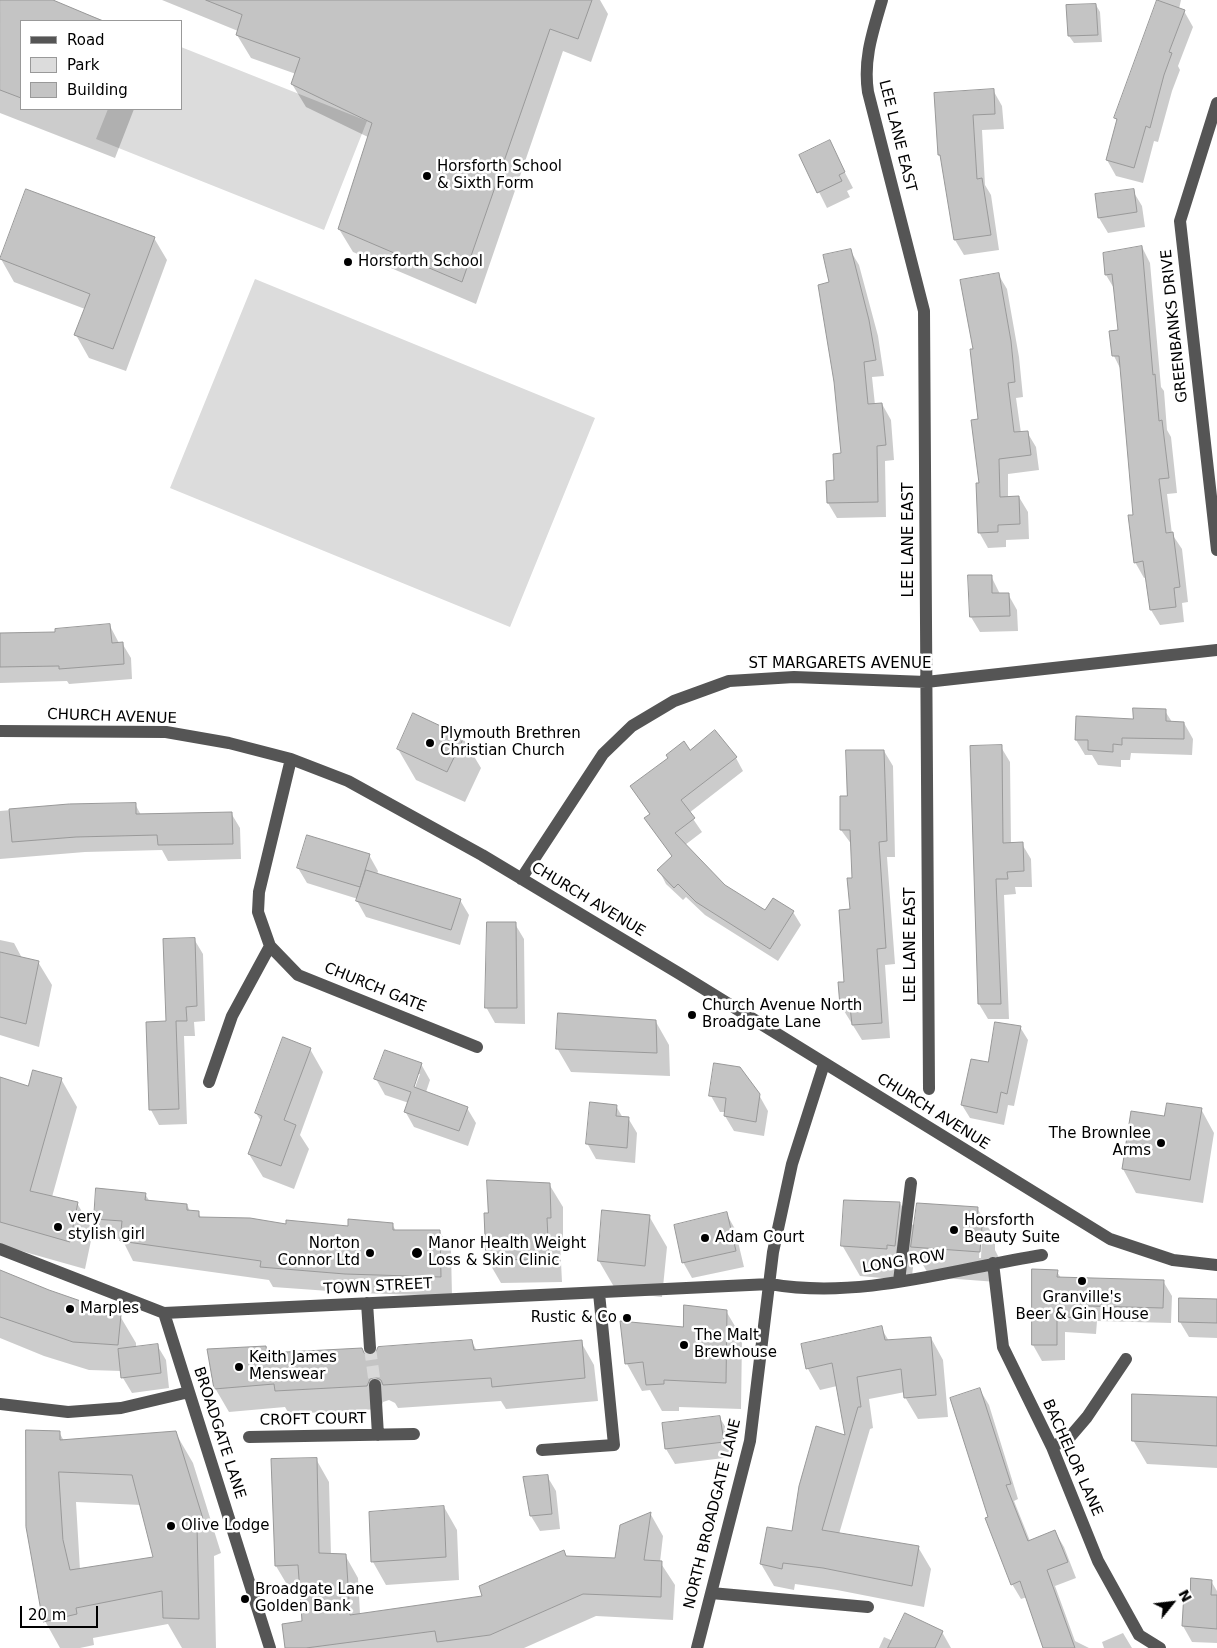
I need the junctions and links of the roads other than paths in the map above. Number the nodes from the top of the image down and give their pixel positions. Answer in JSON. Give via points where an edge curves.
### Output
{"nodes":[{"id":1,"x":882,"y":0,"type":"edge"},
{"id":2,"x":1217,"y":103,"type":"edge"},
{"id":3,"x":1217,"y":550,"type":"edge"},
{"id":4,"x":1217,"y":650,"type":"edge"},
{"id":5,"x":926,"y":682,"type":"junction"},
{"id":6,"x":0,"y":731,"type":"edge"},
{"id":7,"x":291,"y":759,"type":"junction"},
{"id":8,"x":521,"y":879,"type":"junction"},
{"id":9,"x":270,"y":946,"type":"junction"},
{"id":10,"x":478,"y":1047,"type":"dead end"},
{"id":11,"x":824,"y":1064,"type":"junction"},
{"id":12,"x":209,"y":1082,"type":"dead end"},
{"id":13,"x":929,"y":1089,"type":"dead end"},
{"id":14,"x":911,"y":1183,"type":"dead end"},
{"id":15,"x":0,"y":1249,"type":"edge"},
{"id":16,"x":1042,"y":1255,"type":"dead end"},
{"id":17,"x":993,"y":1263,"type":"junction"},
{"id":18,"x":1217,"y":1265,"type":"edge"},
{"id":19,"x":899,"y":1281,"type":"junction"},
{"id":20,"x":770,"y":1284,"type":"junction"},
{"id":21,"x":599,"y":1292,"type":"junction"},
{"id":22,"x":367,"y":1303,"type":"junction"},
{"id":23,"x":164,"y":1314,"type":"junction"},
{"id":24,"x":370,"y":1348,"type":"tunnel mouth"},
{"id":25,"x":1126,"y":1358,"type":"dead end"},
{"id":26,"x":375,"y":1386,"type":"tunnel mouth"},
{"id":27,"x":189,"y":1392,"type":"junction"},
{"id":28,"x":0,"y":1404,"type":"edge"},
{"id":29,"x":414,"y":1434,"type":"dead end"},
{"id":30,"x":378,"y":1435,"type":"junction"},
{"id":31,"x":249,"y":1437,"type":"dead end"},
{"id":32,"x":1052,"y":1447,"type":"junction"},
{"id":33,"x":542,"y":1450,"type":"dead end"},
{"id":34,"x":711,"y":1594,"type":"junction"},
{"id":35,"x":868,"y":1607,"type":"dead end"},
{"id":36,"x":270,"y":1648,"type":"edge"},
{"id":37,"x":697,"y":1648,"type":"edge"},
{"id":38,"x":1160,"y":1648,"type":"edge"}],
"edges":[{"from":1,"to":5,"type":"street","name":"LEE LANE EAST","via":[[867,52],[865,73],[924,311]]},
{"from":2,"to":3,"type":"street","name":"GREENBANKS DRIVE","via":[[1180,221]]},
{"from":4,"to":5,"type":"street","name":"ST MARGARETS AVENUE"},
{"from":5,"to":8,"type":"street","name":"ST MARGARETS AVENUE","via":[[794,678],[729,681],[674,701],[632,726],[603,754]]},
{"from":5,"to":13,"type":"street","name":"LEE LANE EAST"},
{"from":6,"to":7,"type":"street","name":"CHURCH AVENUE","via":[[166,732],[229,743]]},
{"from":7,"to":8,"type":"street","name":"CHURCH AVENUE","via":[[348,781]]},
{"from":7,"to":9,"type":"street","name":"CHURCH GATE","via":[[259,892],[258,912]]},
{"from":8,"to":11,"type":"street","name":"CHURCH AVENUE"},
{"from":9,"to":10,"type":"street","name":"CHURCH GATE","via":[[298,975]]},
{"from":9,"to":12,"type":"street","via":[[232,1016]]},
{"from":11,"to":18,"type":"street","name":"CHURCH AVENUE","via":[[1110,1239],[1173,1260]]},
{"from":11,"to":20,"type":"street","name":"NORTH BROADGATE LANE","via":[[792,1164],[773,1252]]},
{"from":14,"to":19,"type":"street"},
{"from":15,"to":23,"type":"street","name":"TOWN STREET"},
{"from":16,"to":17,"type":"street","name":"LONG ROW"},
{"from":17,"to":19,"type":"street","name":"LONG ROW"},
{"from":17,"to":32,"type":"street","name":"BACHELOR LANE","via":[[1003,1347]]},
{"from":19,"to":20,"type":"street","name":"LONG ROW","via":[[836,1289]]},
{"from":20,"to":21,"type":"street","name":"TOWN STREET"},
{"from":20,"to":34,"type":"street","name":"NORTH BROADGATE LANE","via":[[750,1441]]},
{"from":21,"to":22,"type":"street","name":"TOWN STREET"},
{"from":21,"to":33,"type":"street","via":[[614,1445]]},
{"from":22,"to":23,"type":"street","name":"TOWN STREET"},
{"from":22,"to":24,"type":"street"},
{"from":23,"to":27,"type":"street","name":"BROADGATE LANE"},
{"from":25,"to":32,"type":"street","via":[[1070,1438]]},
{"from":26,"to":30,"type":"street","name":"CROFT COURT"},
{"from":27,"to":28,"type":"street","via":[[122,1408],[68,1412]]},
{"from":27,"to":36,"type":"street","name":"BROADGATE LANE"},
{"from":29,"to":30,"type":"street","name":"CROFT COURT"},
{"from":30,"to":31,"type":"street","name":"CROFT COURT"},
{"from":32,"to":38,"type":"street","name":"BACHELOR LANE","via":[[1098,1560],[1139,1635]]},
{"from":34,"to":35,"type":"street"},
{"from":34,"to":37,"type":"street","name":"NORTH BROADGATE LANE"}]}
